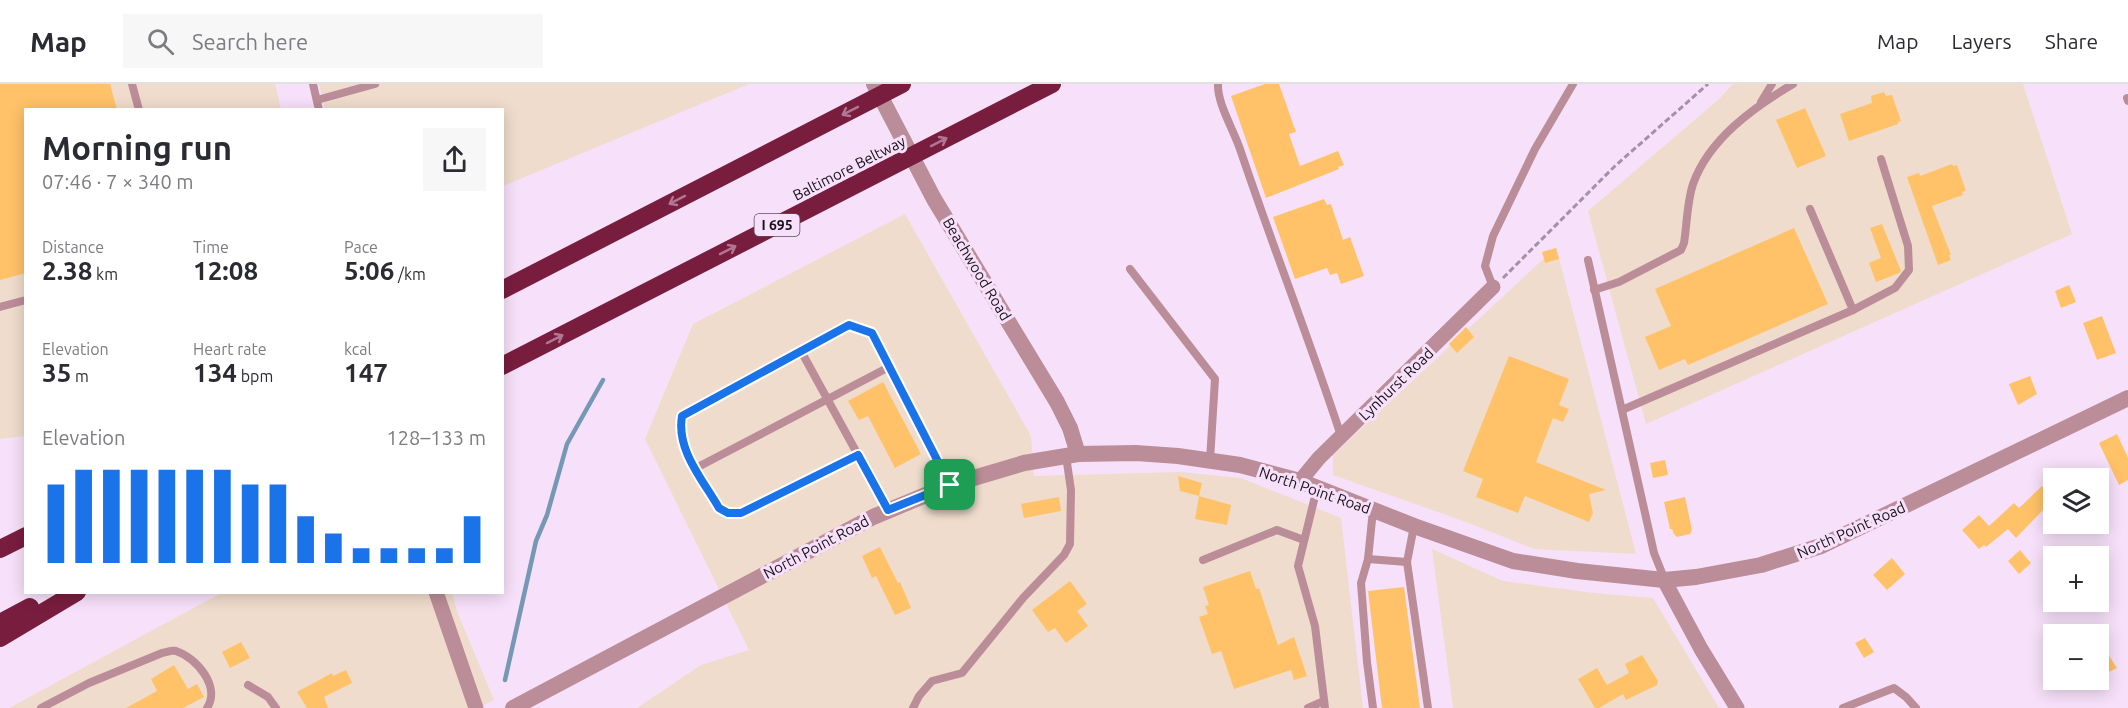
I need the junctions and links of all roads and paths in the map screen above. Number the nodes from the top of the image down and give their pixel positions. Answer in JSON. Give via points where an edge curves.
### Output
{"nodes":[{"id":1,"x":132,"y":84,"type":"edge"},
{"id":2,"x":313,"y":84,"type":"edge"},
{"id":3,"x":375,"y":84,"type":"edge"},
{"id":4,"x":874,"y":84,"type":"edge"},
{"id":5,"x":902,"y":84,"type":"edge"},
{"id":6,"x":1052,"y":84,"type":"edge"},
{"id":7,"x":1218,"y":84,"type":"edge"},
{"id":8,"x":1573,"y":84,"type":"edge"},
{"id":9,"x":1708,"y":84,"type":"edge"},
{"id":10,"x":1772,"y":84,"type":"edge"},
{"id":11,"x":1793,"y":84,"type":"edge"},
{"id":12,"x":317,"y":100,"type":"junction"},
{"id":13,"x":1761,"y":103,"type":"junction"},
{"id":14,"x":138,"y":108,"type":"edge"},
{"id":15,"x":319,"y":108,"type":"edge"},
{"id":16,"x":1881,"y":159,"type":"dead end"},
{"id":17,"x":1809,"y":209,"type":"dead end"},
{"id":18,"x":1588,"y":260,"type":"dead end"},
{"id":19,"x":1130,"y":269,"type":"dead end"},
{"id":20,"x":1493,"y":288,"type":"junction"},
{"id":21,"x":504,"y":289,"type":"edge"},
{"id":22,"x":1594,"y":290,"type":"junction"},
{"id":23,"x":24,"y":301,"type":"edge"},
{"id":24,"x":0,"y":308,"type":"edge"},
{"id":25,"x":1853,"y":309,"type":"junction"},
{"id":26,"x":801,"y":351,"type":"junction"},
{"id":27,"x":504,"y":365,"type":"edge"},
{"id":28,"x":889,"y":367,"type":"junction"},
{"id":29,"x":2128,"y":398,"type":"edge"},
{"id":30,"x":828,"y":399,"type":"junction"},
{"id":31,"x":1622,"y":410,"type":"junction"},
{"id":32,"x":1341,"y":436,"type":"junction"},
{"id":33,"x":858,"y":455,"type":"junction"},
{"id":34,"x":1072,"y":455,"type":"junction"},
{"id":35,"x":1210,"y":460,"type":"junction"},
{"id":36,"x":696,"y":468,"type":"junction"},
{"id":37,"x":1300,"y":481,"type":"junction"},
{"id":38,"x":950,"y":485,"type":"junction"},
{"id":39,"x":1317,"y":488,"type":"junction"},
{"id":40,"x":888,"y":510,"type":"junction"},
{"id":41,"x":1373,"y":510,"type":"junction"},
{"id":42,"x":1414,"y":526,"type":"junction"},
{"id":43,"x":24,"y":537,"type":"edge"},
{"id":44,"x":1304,"y":540,"type":"junction"},
{"id":45,"x":0,"y":549,"type":"edge"},
{"id":46,"x":1368,"y":559,"type":"junction"},
{"id":47,"x":1203,"y":560,"type":"dead end"},
{"id":48,"x":1407,"y":562,"type":"junction"},
{"id":49,"x":1664,"y":580,"type":"junction"},
{"id":50,"x":54,"y":594,"type":"edge"},
{"id":51,"x":74,"y":594,"type":"edge"},
{"id":52,"x":437,"y":594,"type":"edge"},
{"id":53,"x":0,"y":623,"type":"edge"},
{"id":54,"x":0,"y":638,"type":"edge"},
{"id":55,"x":248,"y":685,"type":"dead end"},
{"id":56,"x":1324,"y":705,"type":"edge"},
{"id":57,"x":1847,"y":707,"type":"edge"},
{"id":58,"x":41,"y":708,"type":"edge"},
{"id":59,"x":207,"y":708,"type":"edge"},
{"id":60,"x":276,"y":708,"type":"edge"},
{"id":61,"x":476,"y":708,"type":"edge"},
{"id":62,"x":513,"y":708,"type":"edge"},
{"id":63,"x":913,"y":708,"type":"edge"},
{"id":64,"x":1308,"y":708,"type":"edge"},
{"id":65,"x":1373,"y":708,"type":"edge"},
{"id":66,"x":1428,"y":708,"type":"edge"},
{"id":67,"x":1737,"y":708,"type":"edge"},
{"id":68,"x":1916,"y":708,"type":"edge"}],
"edges":[{"from":1,"to":14,"type":"lane"},
{"from":2,"to":12,"type":"lane"},
{"from":3,"to":12,"type":"lane"},
{"from":4,"to":34,"type":"street","name":"Beachwood Road","via":[[934,199],[1057,402],[1070,428]]},
{"from":5,"to":21,"type":"highway","one_way":true},
{"from":27,"to":6,"type":"highway","name":"Baltimore Beltway","number":"I 695","one_way":true},
{"from":7,"to":32,"type":"lane","via":[[1217,93],[1238,141]]},
{"from":8,"to":20,"type":"lane","via":[[1535,149],[1493,236],[1485,266]]},
{"from":9,"to":20,"type":"path","via":[[1616,166]]},
{"from":10,"to":13,"type":"lane"},
{"from":11,"to":13,"type":"lane"},
{"from":12,"to":15,"type":"lane"},
{"from":13,"to":22,"type":"lane","via":[[1729,131],[1703,163],[1693,184],[1681,250],[1619,282]]},
{"from":16,"to":25,"type":"lane","via":[[1908,246],[1909,270],[1895,288]]},
{"from":17,"to":25,"type":"lane"},
{"from":18,"to":22,"type":"lane"},
{"from":19,"to":35,"type":"lane","via":[[1215,379]]},
{"from":20,"to":32,"type":"street","name":"Lynhurst Road"},
{"from":22,"to":31,"type":"lane"},
{"from":23,"to":24,"type":"lane"},
{"from":25,"to":31,"type":"lane"},
{"from":26,"to":28,"type":"lane","via":[[849,325],[872,333]]},
{"from":26,"to":30,"type":"lane"},
{"from":26,"to":36,"type":"lane","via":[[682,416],[684,448]]},
{"from":28,"to":30,"type":"lane"},
{"from":28,"to":38,"type":"lane"},
{"from":29,"to":49,"type":"street","name":"North Point Road","via":[[1821,546],[1761,566]]},
{"from":30,"to":33,"type":"lane"},
{"from":30,"to":36,"type":"lane"},
{"from":31,"to":49,"type":"lane","via":[[1654,553]]},
{"from":32,"to":37,"type":"street","name":"Lynhurst Road"},
{"from":33,"to":36,"type":"lane","via":[[741,513],[719,508]]},
{"from":33,"to":40,"type":"lane"},
{"from":34,"to":35,"type":"street","name":"North Point Road","via":[[1136,453]]},
{"from":34,"to":38,"type":"street","name":"North Point Road","via":[[1024,463]]},
{"from":34,"to":63,"type":"lane","via":[[1070,544],[1064,555],[962,673],[932,681]]},
{"from":35,"to":37,"type":"street","name":"North Point Road"},
{"from":37,"to":39,"type":"street","name":"North Point Road"},
{"from":38,"to":40,"type":"street","name":"North Point Road"},
{"from":39,"to":41,"type":"street","name":"North Point Road"},
{"from":39,"to":44,"type":"lane"},
{"from":40,"to":62,"type":"street","name":"North Point Road"},
{"from":41,"to":42,"type":"street","name":"North Point Road"},
{"from":41,"to":46,"type":"lane"},
{"from":42,"to":48,"type":"lane"},
{"from":42,"to":49,"type":"street","name":"North Point Road","via":[[1513,561]]},
{"from":43,"to":45,"type":"highway"},
{"from":44,"to":47,"type":"lane","via":[[1277,530]]},
{"from":44,"to":56,"type":"lane","via":[[1298,566],[1315,626]]},
{"from":46,"to":48,"type":"lane"},
{"from":46,"to":65,"type":"lane","via":[[1361,583]]},
{"from":48,"to":66,"type":"lane"},
{"from":49,"to":67,"type":"street"},
{"from":50,"to":53,"type":"highway"},
{"from":51,"to":54,"type":"highway"},
{"from":52,"to":61,"type":"street"},
{"from":55,"to":60,"type":"lane"},
{"from":56,"to":64,"type":"lane"},
{"from":57,"to":68,"type":"lane","via":[[1894,688]]},
{"from":58,"to":59,"type":"lane","via":[[89,683],[174,650],[205,674],[210,685]]}]}
